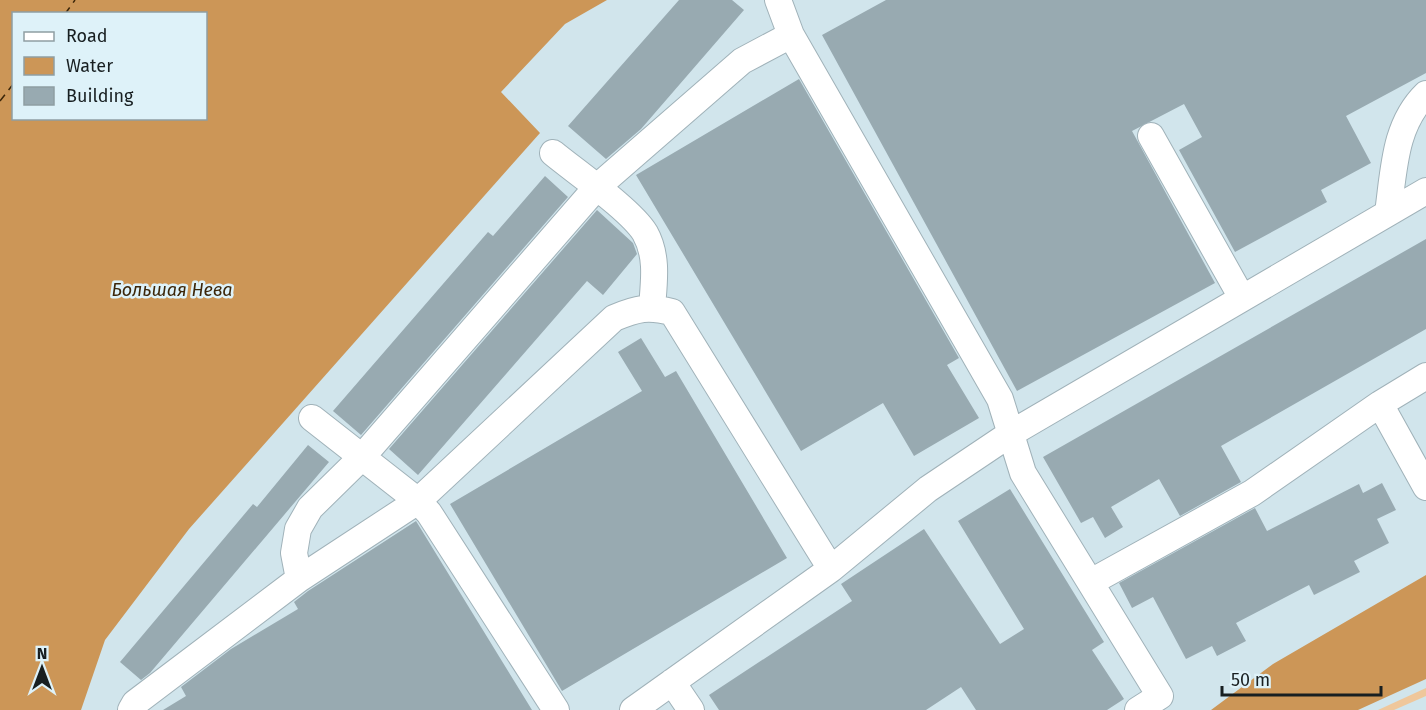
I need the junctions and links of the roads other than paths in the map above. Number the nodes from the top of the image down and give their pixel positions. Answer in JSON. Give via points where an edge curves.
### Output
{"nodes":[{"id":1,"x":778,"y":0,"type":"edge"},
{"id":2,"x":791,"y":35,"type":"junction"},
{"id":3,"x":1426,"y":94,"type":"edge"},
{"id":4,"x":1151,"y":136,"type":"dead end"},
{"id":5,"x":553,"y":153,"type":"dead end"},
{"id":6,"x":596,"y":188,"type":"junction"},
{"id":7,"x":1426,"y":191,"type":"edge"},
{"id":8,"x":1388,"y":213,"type":"junction"},
{"id":9,"x":1242,"y":298,"type":"junction"},
{"id":10,"x":652,"y":307,"type":"junction"},
{"id":11,"x":1426,"y":376,"type":"edge"},
{"id":12,"x":1380,"y":404,"type":"junction"},
{"id":13,"x":312,"y":418,"type":"dead end"},
{"id":14,"x":1011,"y":434,"type":"junction"},
{"id":15,"x":362,"y":457,"type":"junction"},
{"id":16,"x":1426,"y":487,"type":"edge"},
{"id":17,"x":418,"y":501,"type":"junction"},
{"id":18,"x":831,"y":569,"type":"junction"},
{"id":19,"x":300,"y":579,"type":"junction"},
{"id":20,"x":1091,"y":582,"type":"junction"},
{"id":21,"x":672,"y":682,"type":"junction"},
{"id":22,"x":131,"y":710,"type":"edge"},
{"id":23,"x":556,"y":710,"type":"edge"},
{"id":24,"x":633,"y":710,"type":"edge"},
{"id":25,"x":691,"y":710,"type":"edge"},
{"id":26,"x":1138,"y":710,"type":"edge"}],
"edges":[{"from":1,"to":2,"type":"lane"},
{"from":2,"to":6,"type":"lane","via":[[742,61]]},
{"from":2,"to":14,"type":"lane","via":[[999,399]]},
{"from":3,"to":8,"type":"lane","via":[[1412,108],[1401,130]]},
{"from":4,"to":9,"type":"lane"},
{"from":5,"to":6,"type":"lane"},
{"from":6,"to":10,"type":"lane","via":[[645,234],[655,272]]},
{"from":6,"to":15,"type":"lane"},
{"from":7,"to":8,"type":"lane"},
{"from":8,"to":9,"type":"lane"},
{"from":9,"to":14,"type":"lane"},
{"from":10,"to":17,"type":"lane","via":[[614,318]]},
{"from":10,"to":18,"type":"lane","via":[[672,312]]},
{"from":11,"to":12,"type":"lane"},
{"from":12,"to":16,"type":"lane"},
{"from":12,"to":20,"type":"lane","via":[[1252,493]]},
{"from":13,"to":15,"type":"lane"},
{"from":14,"to":18,"type":"lane","via":[[928,489]]},
{"from":14,"to":20,"type":"lane","via":[[1023,473]]},
{"from":15,"to":17,"type":"lane"},
{"from":15,"to":19,"type":"lane","via":[[310,508],[298,530],[294,554]]},
{"from":17,"to":19,"type":"lane"},
{"from":17,"to":23,"type":"lane"},
{"from":18,"to":21,"type":"lane"},
{"from":19,"to":22,"type":"lane","via":[[135,703]]},
{"from":20,"to":26,"type":"lane","via":[[1160,696]]},
{"from":21,"to":24,"type":"lane"},
{"from":21,"to":25,"type":"lane"}]}
